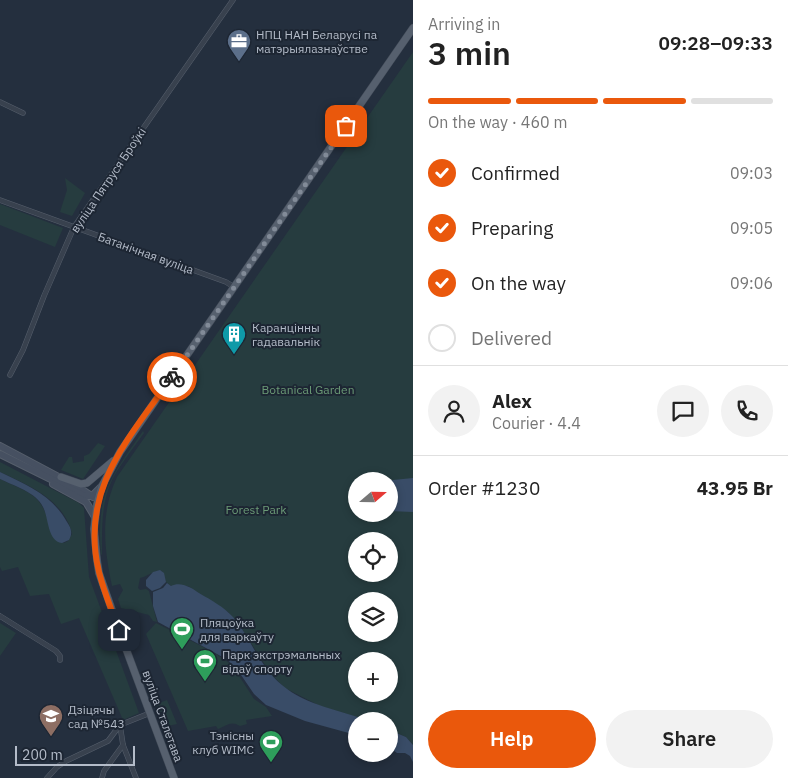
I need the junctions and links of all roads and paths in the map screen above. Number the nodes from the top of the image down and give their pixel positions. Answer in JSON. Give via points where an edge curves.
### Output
{"nodes":[{"id":1,"x":233,"y":0,"type":"edge"},
{"id":2,"x":413,"y":28,"type":"edge"},
{"id":3,"x":0,"y":102,"type":"edge"},
{"id":4,"x":22,"y":113,"type":"dead end"},
{"id":5,"x":0,"y":200,"type":"edge"},
{"id":6,"x":74,"y":227,"type":"junction"},
{"id":7,"x":234,"y":287,"type":"junction"},
{"id":8,"x":10,"y":375,"type":"dead end"},
{"id":9,"x":0,"y":446,"type":"edge"},
{"id":10,"x":0,"y":454,"type":"edge"},
{"id":11,"x":115,"y":459,"type":"junction"},
{"id":12,"x":31,"y":470,"type":"junction"},
{"id":13,"x":61,"y":478,"type":"junction"},
{"id":14,"x":102,"y":486,"type":"junction"},
{"id":15,"x":92,"y":496,"type":"junction"},
{"id":16,"x":97,"y":504,"type":"junction"},
{"id":17,"x":95,"y":517,"type":"junction"},
{"id":18,"x":0,"y":616,"type":"edge"},
{"id":19,"x":60,"y":660,"type":"dead end"},
{"id":20,"x":150,"y":713,"type":"junction"},
{"id":21,"x":120,"y":725,"type":"junction"},
{"id":22,"x":123,"y":745,"type":"junction"},
{"id":23,"x":49,"y":777,"type":"edge"},
{"id":24,"x":102,"y":778,"type":"edge"},
{"id":25,"x":136,"y":778,"type":"edge"},
{"id":26,"x":174,"y":778,"type":"edge"}],
"edges":[{"from":1,"to":6,"type":"street","name":"вуліца Пятруся Броўкі"},
{"from":2,"to":7,"type":"main road"},
{"from":3,"to":4,"type":"street"},
{"from":5,"to":6,"type":"street","name":"Батанічная вуліца"},
{"from":6,"to":7,"type":"street","name":"Батанічная вуліца"},
{"from":6,"to":8,"type":"street","name":"вуліца Пятруся Броўкі","via":[[24,350]]},
{"from":7,"to":11,"type":"main road"},
{"from":9,"to":13,"type":"main road"},
{"from":10,"to":12,"type":"main road"},
{"from":11,"to":13,"type":"main road","via":[[87,483]]},
{"from":11,"to":14,"type":"main road","name":"вуліца Сталетава"},
{"from":12,"to":15,"type":"main road","via":[[85,496]]},
{"from":12,"to":17,"type":"main road","via":[[86,502]]},
{"from":13,"to":15,"type":"main road"},
{"from":14,"to":15,"type":"main road"},
{"from":14,"to":16,"type":"main road","name":"вуліца Сталетава"},
{"from":15,"to":16,"type":"main road"},
{"from":16,"to":17,"type":"main road","name":"вуліца Сталетава"},
{"from":17,"to":20,"type":"main road","name":"вуліца Сталетава","via":[[99,573]]},
{"from":18,"to":19,"type":"street","via":[[56,651]]},
{"from":20,"to":21,"type":"street"},
{"from":20,"to":26,"type":"main road","name":"вуліца Сталетава"},
{"from":21,"to":22,"type":"street"},
{"from":21,"to":23,"type":"street","via":[[108,741],[66,761]]},
{"from":22,"to":24,"type":"street"},
{"from":22,"to":25,"type":"street"}]}
